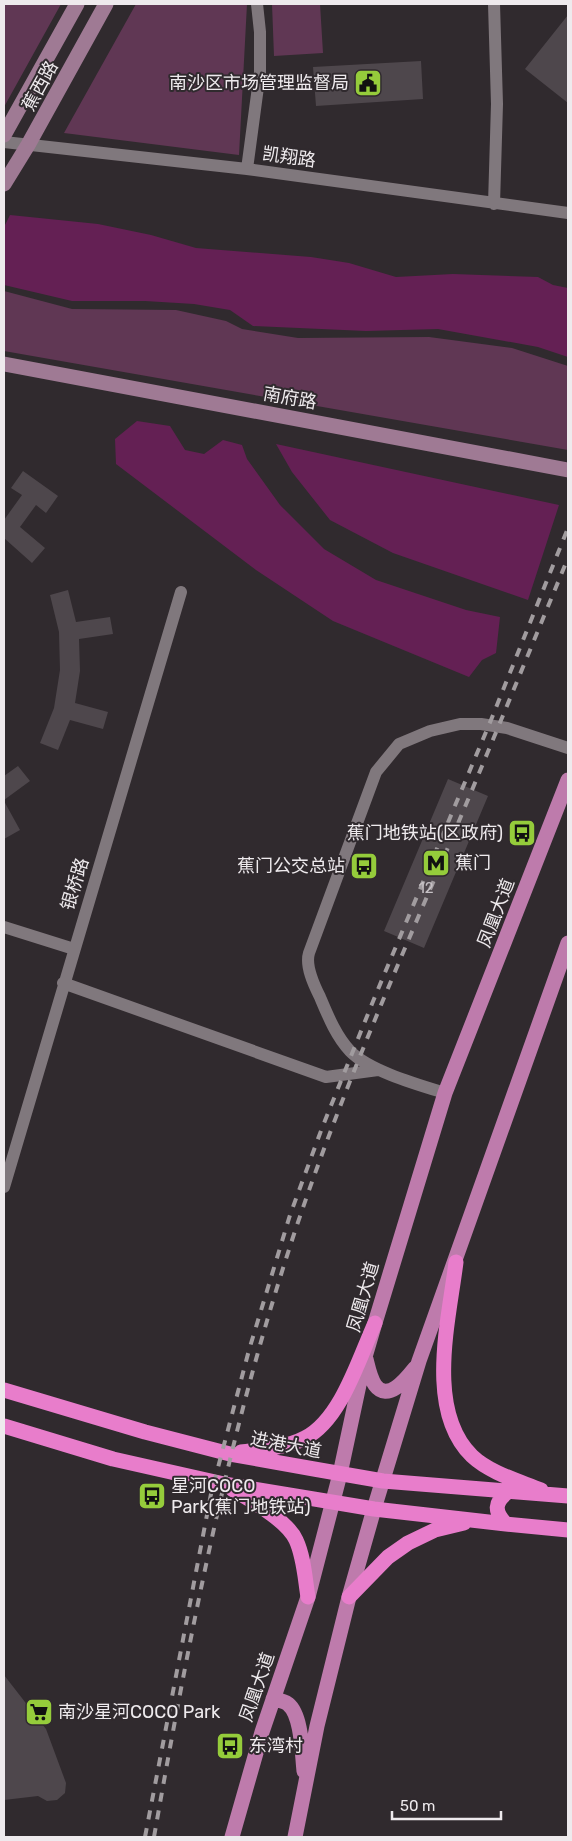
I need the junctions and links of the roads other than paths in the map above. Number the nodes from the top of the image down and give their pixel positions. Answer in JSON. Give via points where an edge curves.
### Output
{"nodes":[{"id":1,"x":77,"y":4,"type":"edge"},
{"id":2,"x":106,"y":4,"type":"edge"},
{"id":3,"x":257,"y":4,"type":"edge"},
{"id":4,"x":494,"y":4,"type":"edge"},
{"id":5,"x":4,"y":135,"type":"edge"},
{"id":6,"x":4,"y":142,"type":"edge"},
{"id":7,"x":28,"y":145,"type":"junction"},
{"id":8,"x":247,"y":169,"type":"junction"},
{"id":9,"x":4,"y":184,"type":"edge"},
{"id":10,"x":494,"y":204,"type":"junction"},
{"id":11,"x":568,"y":214,"type":"edge"},
{"id":12,"x":4,"y":364,"type":"edge"},
{"id":13,"x":568,"y":470,"type":"edge"},
{"id":14,"x":181,"y":592,"type":"dead end"},
{"id":15,"x":568,"y":748,"type":"edge"},
{"id":16,"x":568,"y":780,"type":"edge"},
{"id":17,"x":4,"y":927,"type":"edge"},
{"id":18,"x":568,"y":942,"type":"edge"},
{"id":19,"x":74,"y":949,"type":"junction"},
{"id":20,"x":64,"y":983,"type":"junction"},
{"id":21,"x":378,"y":1070,"type":"junction"},
{"id":22,"x":445,"y":1093,"type":"junction"},
{"id":23,"x":4,"y":1187,"type":"edge"},
{"id":24,"x":456,"y":1262,"type":"junction"},
{"id":25,"x":375,"y":1322,"type":"junction"},
{"id":26,"x":366,"y":1357,"type":"junction"},
{"id":27,"x":419,"y":1361,"type":"junction"},
{"id":28,"x":4,"y":1390,"type":"edge"},
{"id":29,"x":4,"y":1426,"type":"edge"},
{"id":30,"x":230,"y":1454,"type":"junction"},
{"id":31,"x":340,"y":1474,"type":"junction"},
{"id":32,"x":383,"y":1481,"type":"junction"},
{"id":33,"x":224,"y":1484,"type":"junction"},
{"id":34,"x":508,"y":1492,"type":"junction"},
{"id":35,"x":562,"y":1496,"type":"edge"},
{"id":36,"x":333,"y":1503,"type":"junction"},
{"id":37,"x":374,"y":1509,"type":"junction"},
{"id":38,"x":474,"y":1521,"type":"junction"},
{"id":39,"x":506,"y":1524,"type":"junction"},
{"id":40,"x":568,"y":1530,"type":"edge"},
{"id":41,"x":308,"y":1597,"type":"junction"},
{"id":42,"x":348,"y":1598,"type":"junction"},
{"id":43,"x":273,"y":1699,"type":"junction"},
{"id":44,"x":305,"y":1784,"type":"junction"},
{"id":45,"x":232,"y":1837,"type":"edge"},
{"id":46,"x":295,"y":1837,"type":"edge"}],
"edges":[{"from":1,"to":5,"type":"street","name":"蕉西路"},
{"from":2,"to":7,"type":"street","name":"蕉西路"},
{"from":3,"to":8,"type":"street","via":[[260,72]]},
{"from":4,"to":10,"type":"street","via":[[497,104]]},
{"from":6,"to":7,"type":"street","name":"凯翔路"},
{"from":7,"to":8,"type":"street","name":"凯翔路"},
{"from":7,"to":9,"type":"street","name":"蕉西路"},
{"from":8,"to":10,"type":"street","name":"凯翔路"},
{"from":10,"to":11,"type":"street","name":"凯翔路"},
{"from":12,"to":13,"type":"street","name":"南府路"},
{"from":14,"to":19,"type":"street","name":"银桥路"},
{"from":15,"to":21,"type":"street","via":[[507,728],[460,724],[430,731],[399,744],[376,772],[307,960],[335,1030],[351,1052]]},
{"from":16,"to":22,"type":"main road","name":"凤凰大道"},
{"from":17,"to":19,"type":"street"},
{"from":18,"to":24,"type":"main road"},
{"from":19,"to":20,"type":"street","name":"银桥路"},
{"from":20,"to":21,"type":"street","via":[[326,1077]]},
{"from":20,"to":23,"type":"street","name":"银桥路"},
{"from":21,"to":22,"type":"street"},
{"from":22,"to":25,"type":"main road","name":"凤凰大道"},
{"from":24,"to":27,"type":"main road"},
{"from":24,"to":35,"type":"highway","via":[[442,1368],[445,1405],[454,1432],[472,1456],[499,1473]]},
{"from":25,"to":26,"type":"main road","name":"凤凰大道"},
{"from":25,"to":30,"type":"highway","via":[[339,1405],[326,1423],[305,1438]]},
{"from":26,"to":27,"type":"main road","via":[[375,1385],[387,1391],[406,1380]]},
{"from":26,"to":31,"type":"main road","name":"凤凰大道"},
{"from":27,"to":32,"type":"main road"},
{"from":28,"to":30,"type":"highway","name":"进港大道"},
{"from":29,"to":33,"type":"highway","via":[[113,1459]]},
{"from":30,"to":31,"type":"highway","name":"进港大道"},
{"from":31,"to":32,"type":"highway","name":"进港大道"},
{"from":31,"to":36,"type":"main road","name":"凤凰大道"},
{"from":32,"to":34,"type":"highway","name":"进港大道"},
{"from":32,"to":37,"type":"main road"},
{"from":33,"to":36,"type":"highway"},
{"from":33,"to":41,"type":"highway","via":[[265,1509],[296,1538]]},
{"from":34,"to":35,"type":"highway","name":"进港大道"},
{"from":34,"to":39,"type":"highway","via":[[501,1497],[497,1510]]},
{"from":36,"to":37,"type":"highway"},
{"from":36,"to":41,"type":"main road","name":"凤凰大道"},
{"from":37,"to":38,"type":"highway"},
{"from":37,"to":42,"type":"main road"},
{"from":38,"to":39,"type":"highway"},
{"from":38,"to":42,"type":"highway","via":[[434,1530],[408,1543],[388,1557]]},
{"from":39,"to":40,"type":"highway"},
{"from":41,"to":43,"type":"main road","name":"凤凰大道"},
{"from":42,"to":44,"type":"main road"},
{"from":43,"to":44,"type":"main road","via":[[284,1701],[295,1713]]},
{"from":43,"to":45,"type":"main road","name":"凤凰大道"},
{"from":44,"to":46,"type":"main road"}]}
